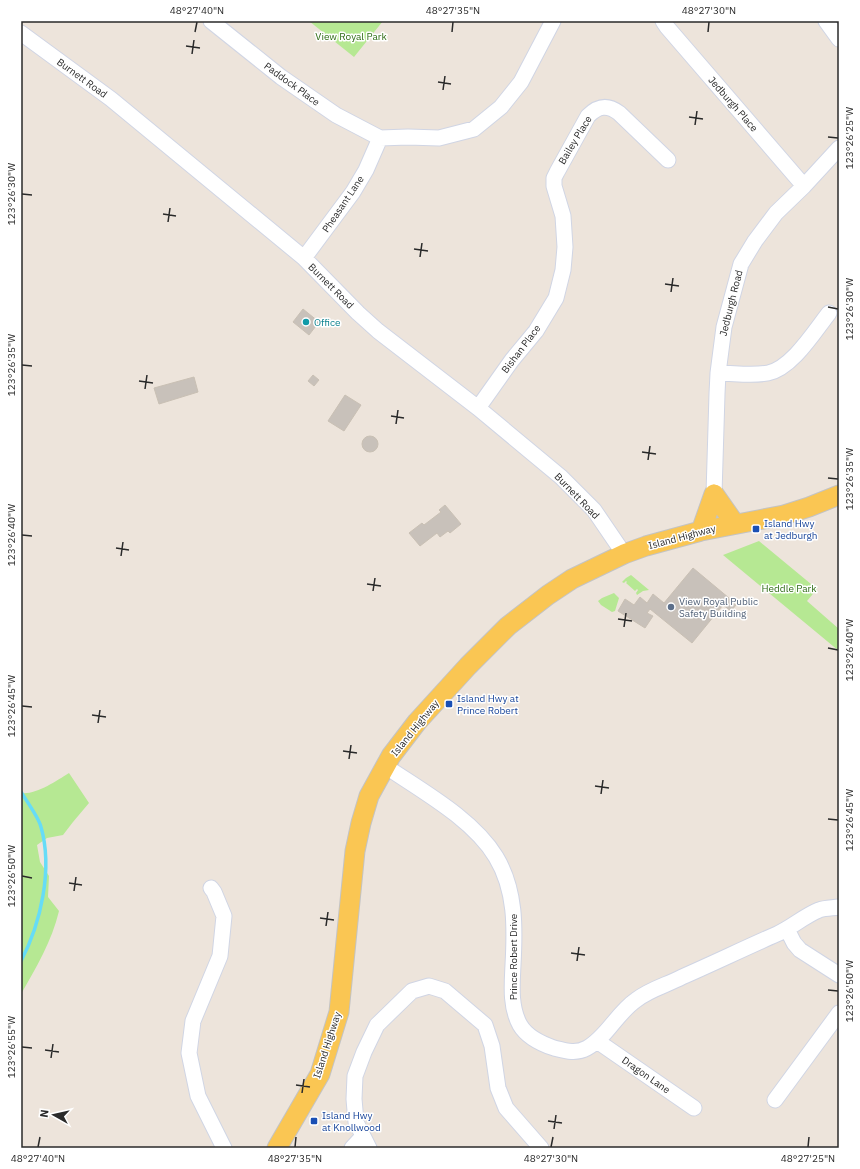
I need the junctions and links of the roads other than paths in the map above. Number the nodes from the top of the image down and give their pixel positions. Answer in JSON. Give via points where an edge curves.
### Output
{"nodes":[{"id":1,"x":211,"y":21,"type":"edge"},
{"id":2,"x":553,"y":21,"type":"edge"},
{"id":3,"x":663,"y":21,"type":"edge"},
{"id":4,"x":826,"y":21,"type":"edge"},
{"id":5,"x":21,"y":33,"type":"edge"},
{"id":6,"x":839,"y":39,"type":"edge"},
{"id":7,"x":380,"y":138,"type":"junction"},
{"id":8,"x":839,"y":148,"type":"edge"},
{"id":9,"x":668,"y":160,"type":"dead end"},
{"id":10,"x":804,"y":186,"type":"junction"},
{"id":11,"x":563,"y":216,"type":"joint"},
{"id":12,"x":304,"y":258,"type":"junction"},
{"id":13,"x":829,"y":314,"type":"dead end"},
{"id":14,"x":718,"y":373,"type":"junction"},
{"id":15,"x":478,"y":408,"type":"junction"},
{"id":16,"x":714,"y":494,"type":"junction"},
{"id":17,"x":839,"y":494,"type":"edge"},
{"id":18,"x":735,"y":524,"type":"junction"},
{"id":19,"x":701,"y":531,"type":"junction"},
{"id":20,"x":624,"y":554,"type":"junction"},
{"id":21,"x":385,"y":766,"type":"junction"},
{"id":22,"x":211,"y":888,"type":"dead end"},
{"id":23,"x":839,"y":907,"type":"edge"},
{"id":24,"x":787,"y":929,"type":"junction"},
{"id":25,"x":839,"y":975,"type":"edge"},
{"id":26,"x":839,"y":1013,"type":"edge"},
{"id":27,"x":597,"y":1041,"type":"junction"},
{"id":28,"x":775,"y":1100,"type":"dead end"},
{"id":29,"x":694,"y":1108,"type":"dead end"},
{"id":30,"x":366,"y":1142,"type":"edge"},
{"id":31,"x":224,"y":1148,"type":"edge"},
{"id":32,"x":277,"y":1148,"type":"edge"},
{"id":33,"x":352,"y":1148,"type":"edge"},
{"id":34,"x":542,"y":1148,"type":"edge"}],
"edges":[{"from":1,"to":7,"type":"street","name":"Paddock Place","via":[[287,81],[336,115]]},
{"from":2,"to":7,"type":"street","via":[[521,82],[501,107],[474,128],[439,138]]},
{"from":3,"to":10,"type":"street","name":"Jedburgh Place"},
{"from":4,"to":6,"type":"street"},
{"from":5,"to":12,"type":"street","name":"Burnett Road","via":[[111,100]]},
{"from":7,"to":12,"type":"street","name":"Pheasant Lane","via":[[353,192]]},
{"from":8,"to":10,"type":"street","name":"Jedburgh Road"},
{"from":9,"to":11,"type":"street","name":"Bailey Place","via":[[613,108],[598,108],[588,116],[554,178]]},
{"from":10,"to":14,"type":"street","name":"Jedburgh Road","via":[[776,213],[741,264],[724,327]]},
{"from":11,"to":15,"type":"street","name":"Bishan Place","via":[[565,247],[563,270],[556,298],[536,331]]},
{"from":12,"to":15,"type":"street","name":"Burnett Road","via":[[358,313]]},
{"from":13,"to":14,"type":"street","via":[[791,360],[776,370],[761,374]]},
{"from":14,"to":16,"type":"street","name":"Jedburgh Road"},
{"from":15,"to":20,"type":"street","name":"Burnett Road","via":[[594,510]]},
{"from":16,"to":18,"type":"main road"},
{"from":16,"to":19,"type":"main road"},
{"from":17,"to":18,"type":"main road","name":"Island Highway","via":[[784,515]]},
{"from":18,"to":19,"type":"main road","name":"Island Highway"},
{"from":19,"to":20,"type":"main road","name":"Island Highway"},
{"from":20,"to":21,"type":"main road","name":"Island Highway","via":[[572,579],[508,626],[417,722]]},
{"from":21,"to":27,"type":"street","name":"Prince Robert Drive","via":[[470,826],[497,858],[513,902],[512,998],[521,1027],[536,1039],[565,1051],[580,1051]]},
{"from":21,"to":32,"type":"main road","name":"Island Highway","via":[[369,796],[355,851],[339,1012],[320,1074]]},
{"from":22,"to":31,"type":"street","via":[[224,916],[220,956],[193,1021],[189,1053],[198,1096]]},
{"from":23,"to":24,"type":"street","name":"Prince Robert Drive","via":[[819,910]]},
{"from":24,"to":25,"type":"street","via":[[800,950]]},
{"from":24,"to":27,"type":"street","name":"Prince Robert Drive","via":[[637,999],[626,1007]]},
{"from":26,"to":28,"type":"street"},
{"from":27,"to":29,"type":"street","name":"Dragon Lane"},
{"from":30,"to":33,"type":"street"},
{"from":30,"to":34,"type":"street","via":[[356,1122],[354,1099],[356,1076],[364,1052],[377,1025],[412,991],[430,986],[445,991],[485,1025],[492,1046],[498,1088],[506,1108]]}]}
